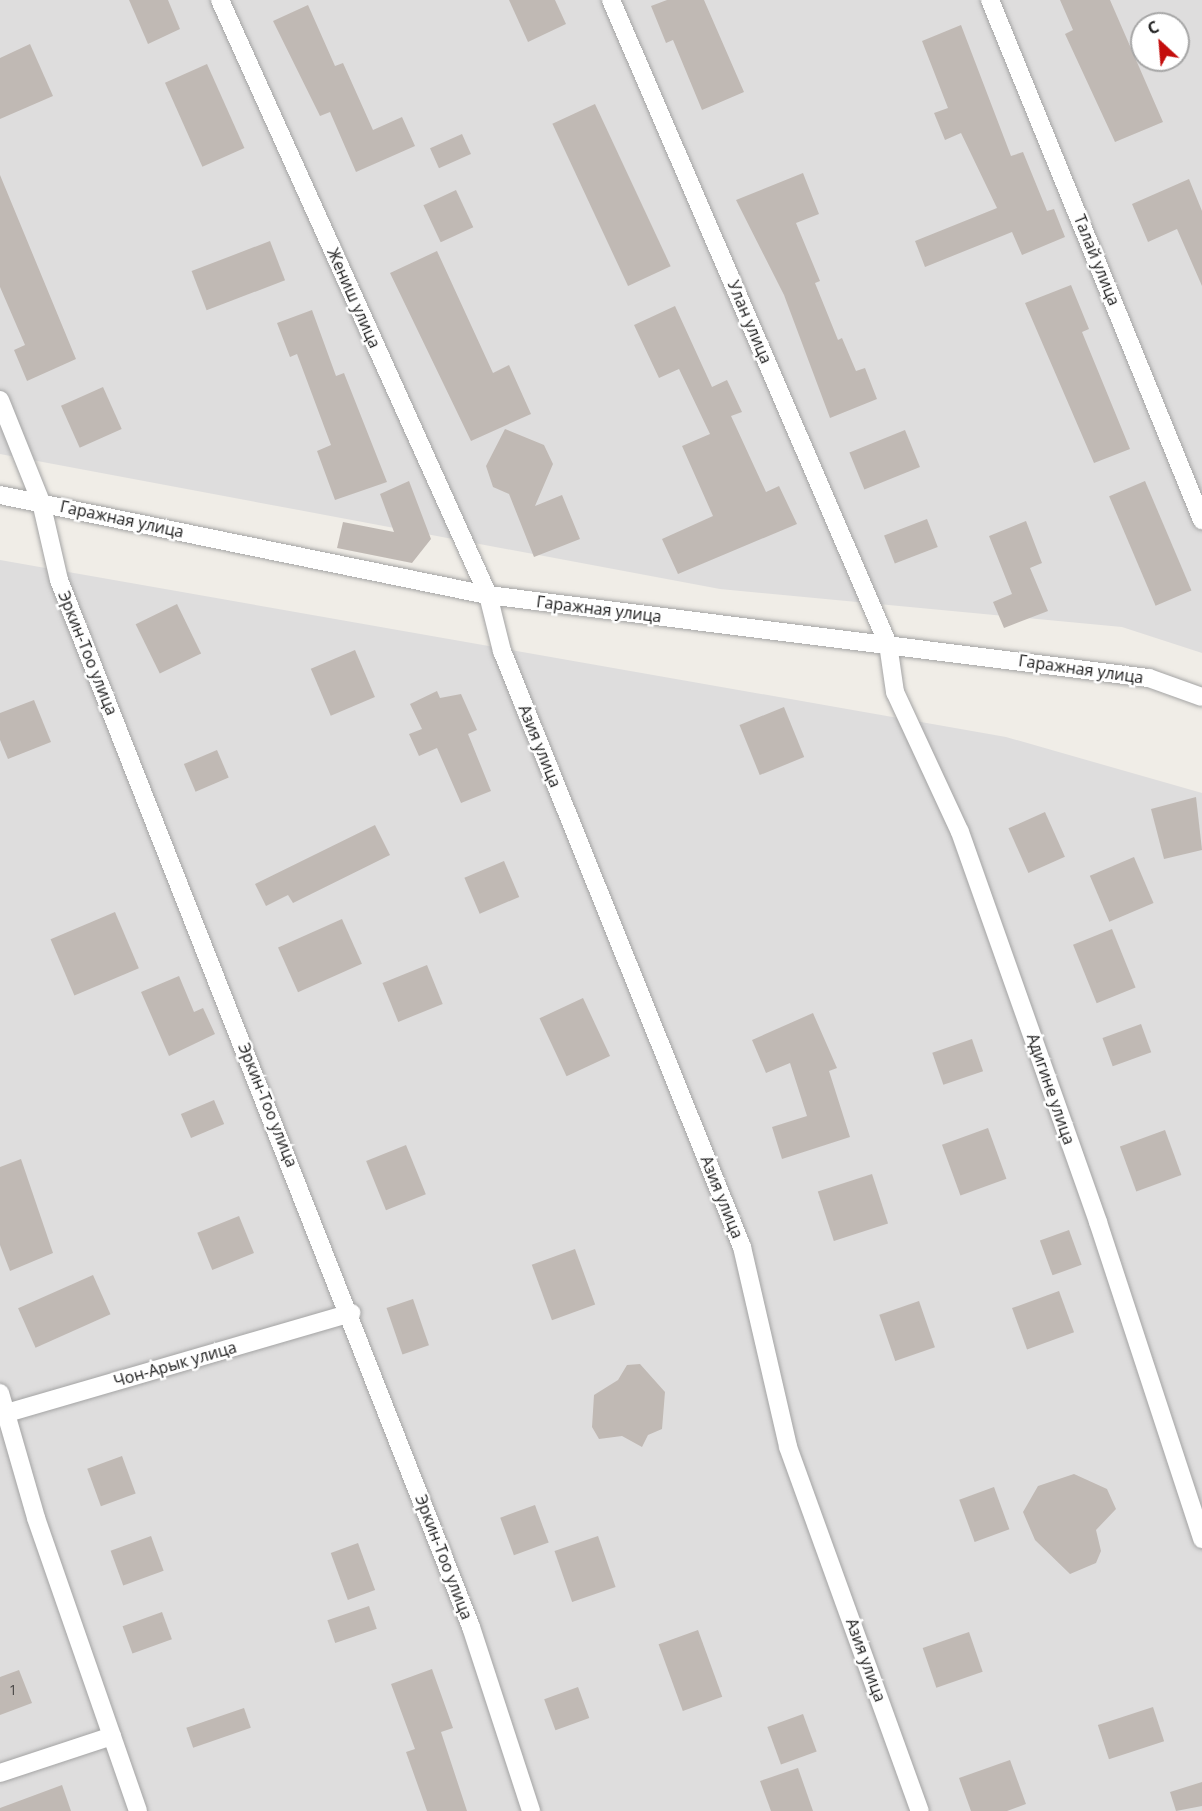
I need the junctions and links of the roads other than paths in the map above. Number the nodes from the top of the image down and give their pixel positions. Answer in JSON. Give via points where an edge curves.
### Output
{"nodes":[{"id":1,"x":220,"y":0,"type":"edge"},
{"id":2,"x":611,"y":0,"type":"edge"},
{"id":3,"x":990,"y":0,"type":"edge"},
{"id":4,"x":0,"y":400,"type":"edge"},
{"id":5,"x":0,"y":495,"type":"edge"},
{"id":6,"x":41,"y":502,"type":"junction"},
{"id":7,"x":1202,"y":520,"type":"edge"},
{"id":8,"x":488,"y":595,"type":"junction"},
{"id":9,"x":888,"y":644,"type":"junction"},
{"id":10,"x":1202,"y":697,"type":"edge"},
{"id":11,"x":351,"y":1313,"type":"junction"},
{"id":12,"x":0,"y":1393,"type":"edge"},
{"id":13,"x":3,"y":1414,"type":"edge"},
{"id":14,"x":1202,"y":1539,"type":"edge"},
{"id":15,"x":112,"y":1736,"type":"junction"},
{"id":16,"x":0,"y":1773,"type":"edge"},
{"id":17,"x":138,"y":1811,"type":"edge"},
{"id":18,"x":531,"y":1811,"type":"edge"},
{"id":19,"x":920,"y":1811,"type":"edge"}],
"edges":[{"from":1,"to":8,"type":"street","name":"Жениш улица"},
{"from":2,"to":9,"type":"street","name":"Улан улица"},
{"from":3,"to":7,"type":"street","name":"Талай улица"},
{"from":4,"to":6,"type":"street","name":"Эркин-Тоо улица"},
{"from":5,"to":6,"type":"street","name":"Гаражная улица"},
{"from":6,"to":8,"type":"street","name":"Гаражная улица"},
{"from":6,"to":11,"type":"street","name":"Эркин-Тоо улица","via":[[60,580]]},
{"from":8,"to":9,"type":"street","name":"Гаражная улица"},
{"from":8,"to":19,"type":"street","name":"Азия улица","via":[[502,651],[742,1247],[788,1447]]},
{"from":9,"to":10,"type":"street","name":"Гаражная улица","via":[[1149,678]]},
{"from":9,"to":14,"type":"street","name":"Адигине улица","via":[[895,692],[960,832],[1098,1222]]},
{"from":11,"to":13,"type":"street","name":"Чон-Арык улица"},
{"from":11,"to":18,"type":"street","name":"Эркин-Тоо улица","via":[[471,1627]]},
{"from":12,"to":13,"type":"street"},
{"from":13,"to":15,"type":"street"},
{"from":15,"to":16,"type":"street"},
{"from":15,"to":17,"type":"street"}]}
